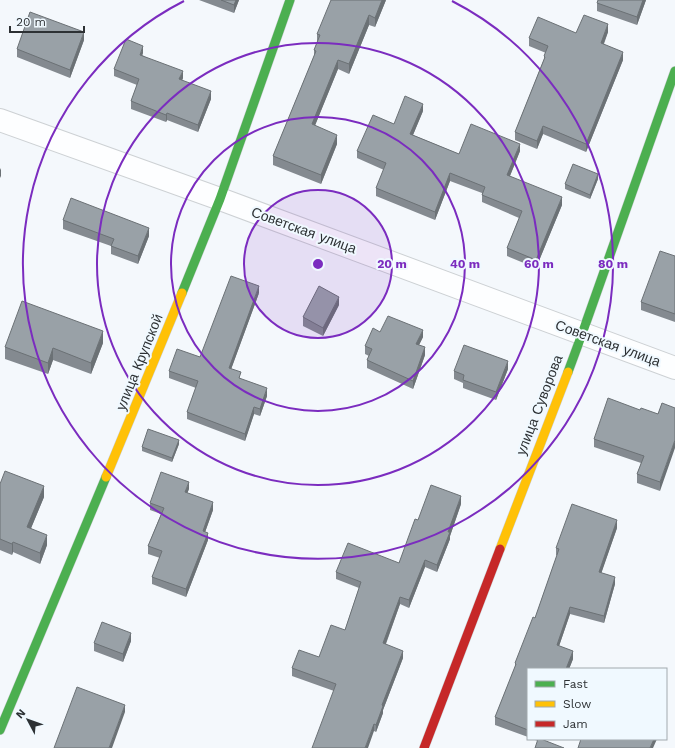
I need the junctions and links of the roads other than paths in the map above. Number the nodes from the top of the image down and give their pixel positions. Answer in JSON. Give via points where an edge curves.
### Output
{"nodes":[{"id":1,"x":290,"y":0,"type":"edge"},
{"id":2,"x":675,"y":70,"type":"edge"},
{"id":3,"x":0,"y":120,"type":"edge"},
{"id":4,"x":220,"y":199,"type":"junction"},
{"id":5,"x":582,"y":334,"type":"junction"},
{"id":6,"x":675,"y":368,"type":"edge"},
{"id":7,"x":0,"y":730,"type":"edge"},
{"id":8,"x":424,"y":748,"type":"edge"}],
"edges":[{"from":1,"to":4,"type":"street","name":"улица Крупской"},
{"from":2,"to":5,"type":"street","name":"улица Суворова"},
{"from":3,"to":4,"type":"street","name":"Советская улица"},
{"from":4,"to":5,"type":"street","name":"Советская улица"},
{"from":4,"to":7,"type":"street","name":"улица Крупской"},
{"from":5,"to":6,"type":"street","name":"Советская улица"},
{"from":5,"to":8,"type":"street","name":"улица Суворова"}]}
